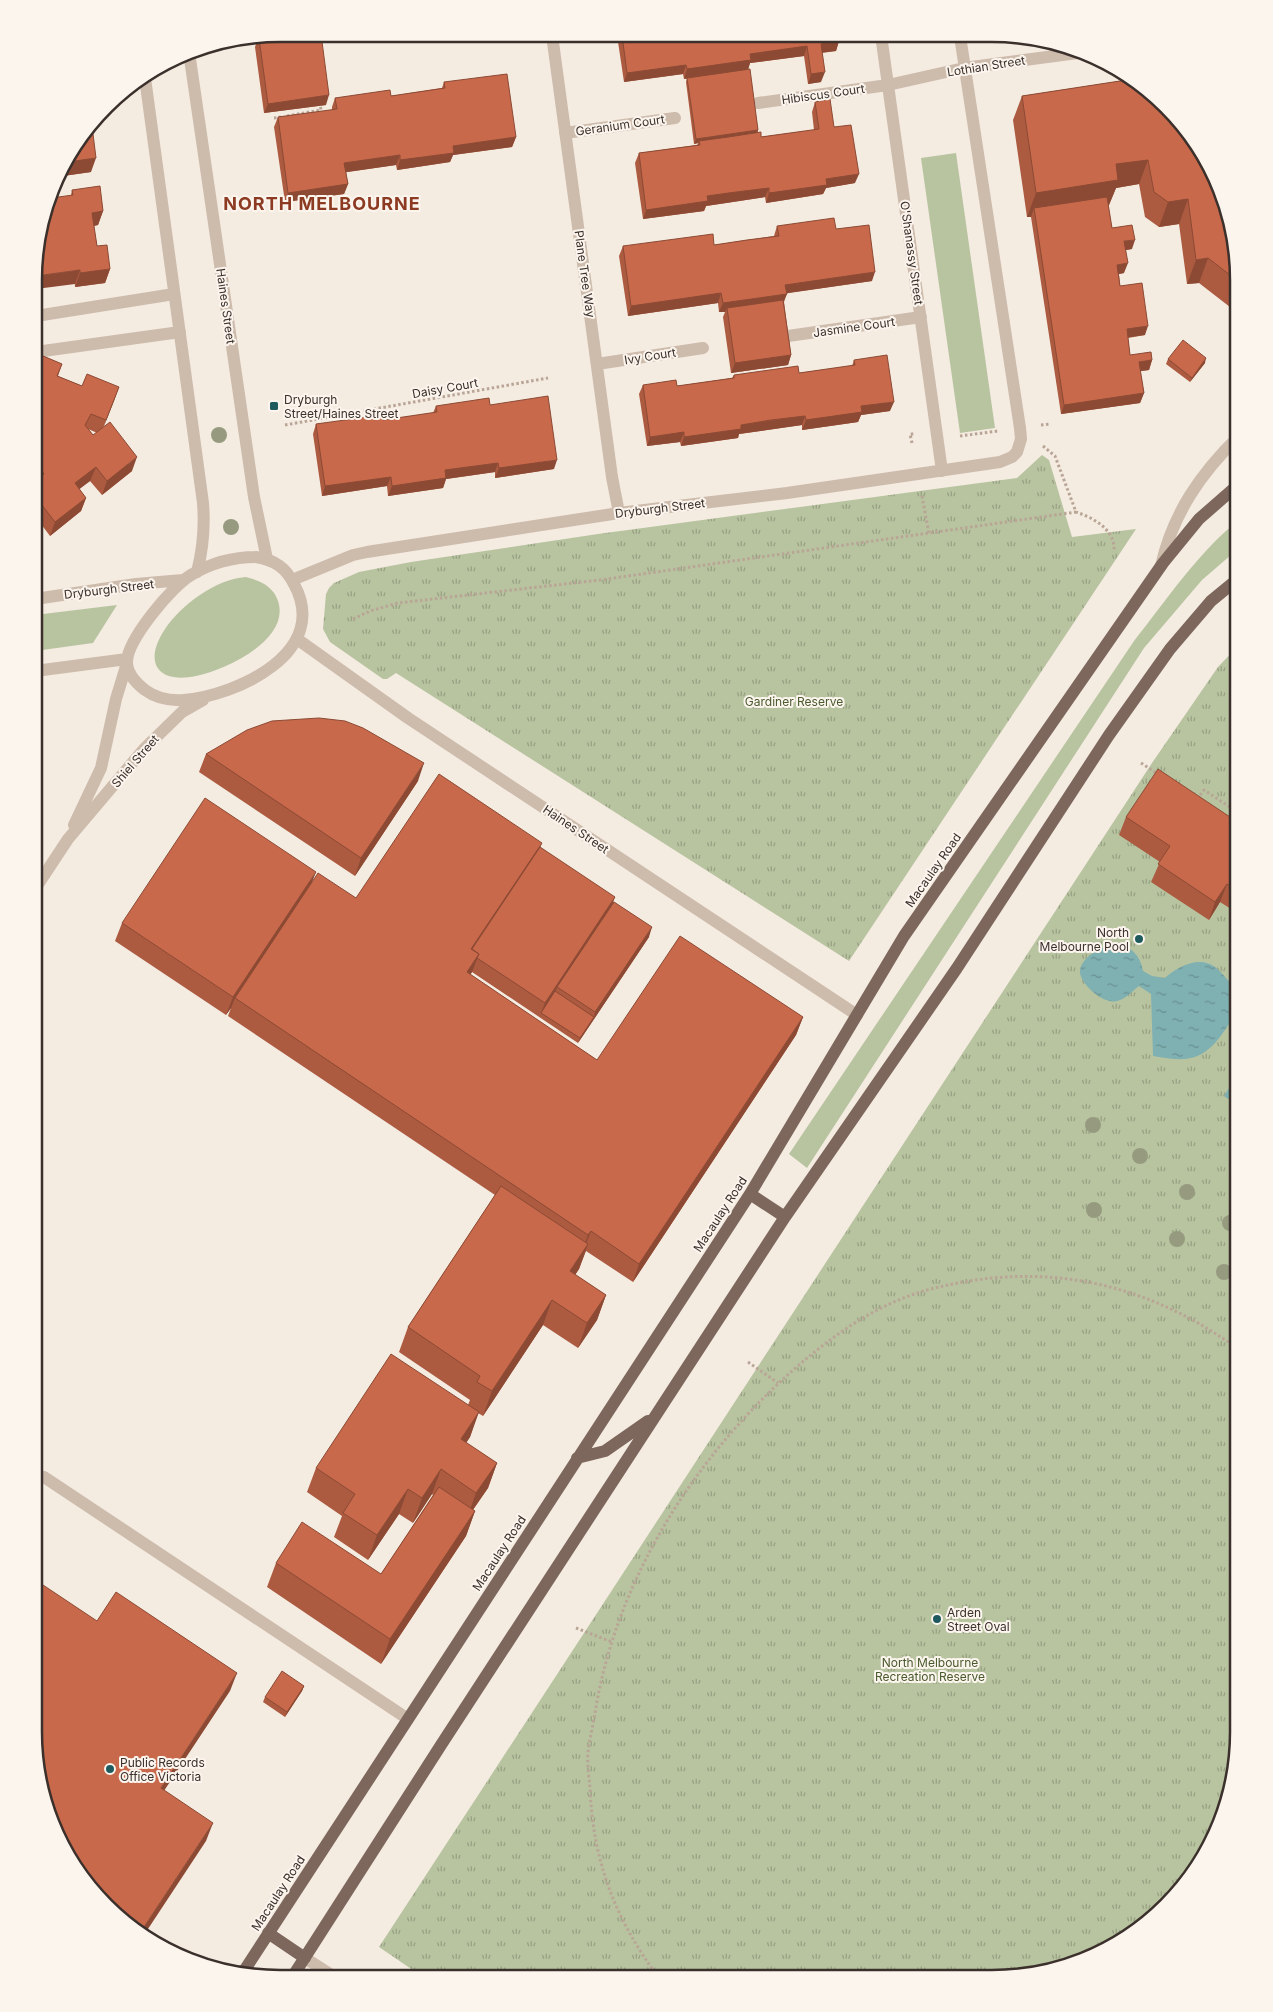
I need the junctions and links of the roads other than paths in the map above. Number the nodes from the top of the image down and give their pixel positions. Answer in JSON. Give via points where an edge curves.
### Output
{"nodes":[{"id":1,"x":553,"y":42,"type":"edge"},
{"id":2,"x":882,"y":42,"type":"edge"},
{"id":3,"x":961,"y":42,"type":"edge"},
{"id":4,"x":1067,"y":54,"type":"edge"},
{"id":5,"x":190,"y":61,"type":"edge"},
{"id":6,"x":964,"y":68,"type":"junction"},
{"id":7,"x":146,"y":84,"type":"edge"},
{"id":8,"x":888,"y":86,"type":"junction"},
{"id":9,"x":758,"y":103,"type":"dead end"},
{"id":10,"x":675,"y":118,"type":"dead end"},
{"id":11,"x":565,"y":133,"type":"junction"},
{"id":12,"x":174,"y":294,"type":"junction"},
{"id":13,"x":42,"y":315,"type":"edge"},
{"id":14,"x":921,"y":317,"type":"junction"},
{"id":15,"x":180,"y":332,"type":"junction"},
{"id":16,"x":788,"y":336,"type":"edge"},
{"id":17,"x":703,"y":348,"type":"dead end"},
{"id":18,"x":42,"y":351,"type":"edge"},
{"id":19,"x":597,"y":364,"type":"junction"},
{"id":20,"x":1230,"y":445,"type":"edge"},
{"id":21,"x":942,"y":471,"type":"junction"},
{"id":22,"x":1230,"y":491,"type":"edge"},
{"id":23,"x":619,"y":513,"type":"junction"},
{"id":24,"x":267,"y":559,"type":"junction"},
{"id":25,"x":1161,"y":566,"type":"junction"},
{"id":26,"x":197,"y":572,"type":"junction"},
{"id":27,"x":184,"y":580,"type":"junction"},
{"id":28,"x":292,"y":580,"type":"junction"},
{"id":29,"x":1230,"y":585,"type":"edge"},
{"id":30,"x":42,"y":598,"type":"edge"},
{"id":31,"x":298,"y":639,"type":"junction"},
{"id":32,"x":127,"y":661,"type":"junction"},
{"id":33,"x":42,"y":670,"type":"edge"},
{"id":34,"x":213,"y":696,"type":"junction"},
{"id":35,"x":68,"y":839,"type":"junction"},
{"id":36,"x":42,"y":878,"type":"edge"},
{"id":37,"x":857,"y":1015,"type":"junction"},
{"id":38,"x":750,"y":1194,"type":"junction"},
{"id":39,"x":785,"y":1217,"type":"junction"},
{"id":40,"x":654,"y":1416,"type":"junction"},
{"id":41,"x":577,"y":1458,"type":"junction"},
{"id":42,"x":44,"y":1477,"type":"dead end"},
{"id":43,"x":408,"y":1719,"type":"junction"},
{"id":44,"x":268,"y":1933,"type":"junction"},
{"id":45,"x":305,"y":1958,"type":"junction"},
{"id":46,"x":247,"y":1967,"type":"edge"},
{"id":47,"x":298,"y":1970,"type":"edge"},
{"id":48,"x":324,"y":1970,"type":"edge"}],
"edges":[{"from":1,"to":11,"type":"street","name":"Plane Tree Way"},
{"from":2,"to":8,"type":"street","name":"O'Shanassy Street"},
{"from":3,"to":6,"type":"street"},
{"from":4,"to":6,"type":"street","name":"Lothian Street"},
{"from":5,"to":24,"type":"street","name":"Haines Street","via":[[254,497]]},
{"from":6,"to":8,"type":"street","name":"Lothian Street"},
{"from":6,"to":21,"type":"street","name":"Dryburgh Street","via":[[1020,434],[1017,452],[1006,460]]},
{"from":7,"to":12,"type":"street"},
{"from":8,"to":9,"type":"street","name":"Hibiscus Court"},
{"from":8,"to":14,"type":"street","name":"O'Shanassy Street"},
{"from":10,"to":11,"type":"street","name":"Geranium Court"},
{"from":11,"to":19,"type":"street","name":"Plane Tree Way"},
{"from":12,"to":13,"type":"street"},
{"from":12,"to":15,"type":"street"},
{"from":14,"to":16,"type":"street","name":"Jasmine Court"},
{"from":14,"to":21,"type":"street","name":"O'Shanassy Street"},
{"from":15,"to":18,"type":"street"},
{"from":15,"to":26,"type":"street","via":[[205,523]]},
{"from":17,"to":19,"type":"street","name":"Ivy Court"},
{"from":19,"to":23,"type":"street","name":"Plane Tree Way"},
{"from":20,"to":25,"type":"street","via":[[1202,475],[1183,504],[1166,543]]},
{"from":21,"to":23,"type":"street","name":"Dryburgh Street"},
{"from":22,"to":25,"type":"main road","name":"Macaulay Road","via":[[1198,518]]},
{"from":23,"to":28,"type":"street","name":"Dryburgh Street","via":[[367,552]]},
{"from":24,"to":26,"type":"street","via":[[237,558]]},
{"from":24,"to":28,"type":"street","via":[[280,565]]},
{"from":25,"to":37,"type":"main road","name":"Macaulay Road","via":[[904,936]]},
{"from":26,"to":27,"type":"street"},
{"from":27,"to":30,"type":"street","name":"Dryburgh Street"},
{"from":27,"to":32,"type":"street","via":[[149,618]]},
{"from":28,"to":31,"type":"street","via":[[302,607]]},
{"from":29,"to":39,"type":"main road","via":[[1211,601],[1170,649],[1115,727],[957,968]]},
{"from":31,"to":34,"type":"street","via":[[279,661],[264,672]]},
{"from":31,"to":37,"type":"street","name":"Haines Street","via":[[416,724]]},
{"from":32,"to":33,"type":"street"},
{"from":32,"to":34,"type":"street","via":[[135,681],[160,698],[173,701]]},
{"from":32,"to":35,"type":"street","name":"Shiel Street","via":[[101,768]]},
{"from":34,"to":35,"type":"street","name":"Shiel Street","via":[[182,712],[156,736]]},
{"from":35,"to":36,"type":"street","name":"Shiel Street"},
{"from":37,"to":38,"type":"main road","name":"Macaulay Road"},
{"from":38,"to":39,"type":"main road"},
{"from":38,"to":41,"type":"main road","name":"Macaulay Road"},
{"from":39,"to":40,"type":"main road"},
{"from":40,"to":41,"type":"main road","via":[[605,1451]]},
{"from":40,"to":45,"type":"main road"},
{"from":41,"to":43,"type":"main road","name":"Macaulay Road"},
{"from":42,"to":43,"type":"street"},
{"from":43,"to":44,"type":"main road","name":"Macaulay Road"},
{"from":44,"to":45,"type":"main road"},
{"from":44,"to":46,"type":"main road","name":"Macaulay Road"},
{"from":45,"to":47,"type":"main road"},
{"from":45,"to":48,"type":"street"}]}
